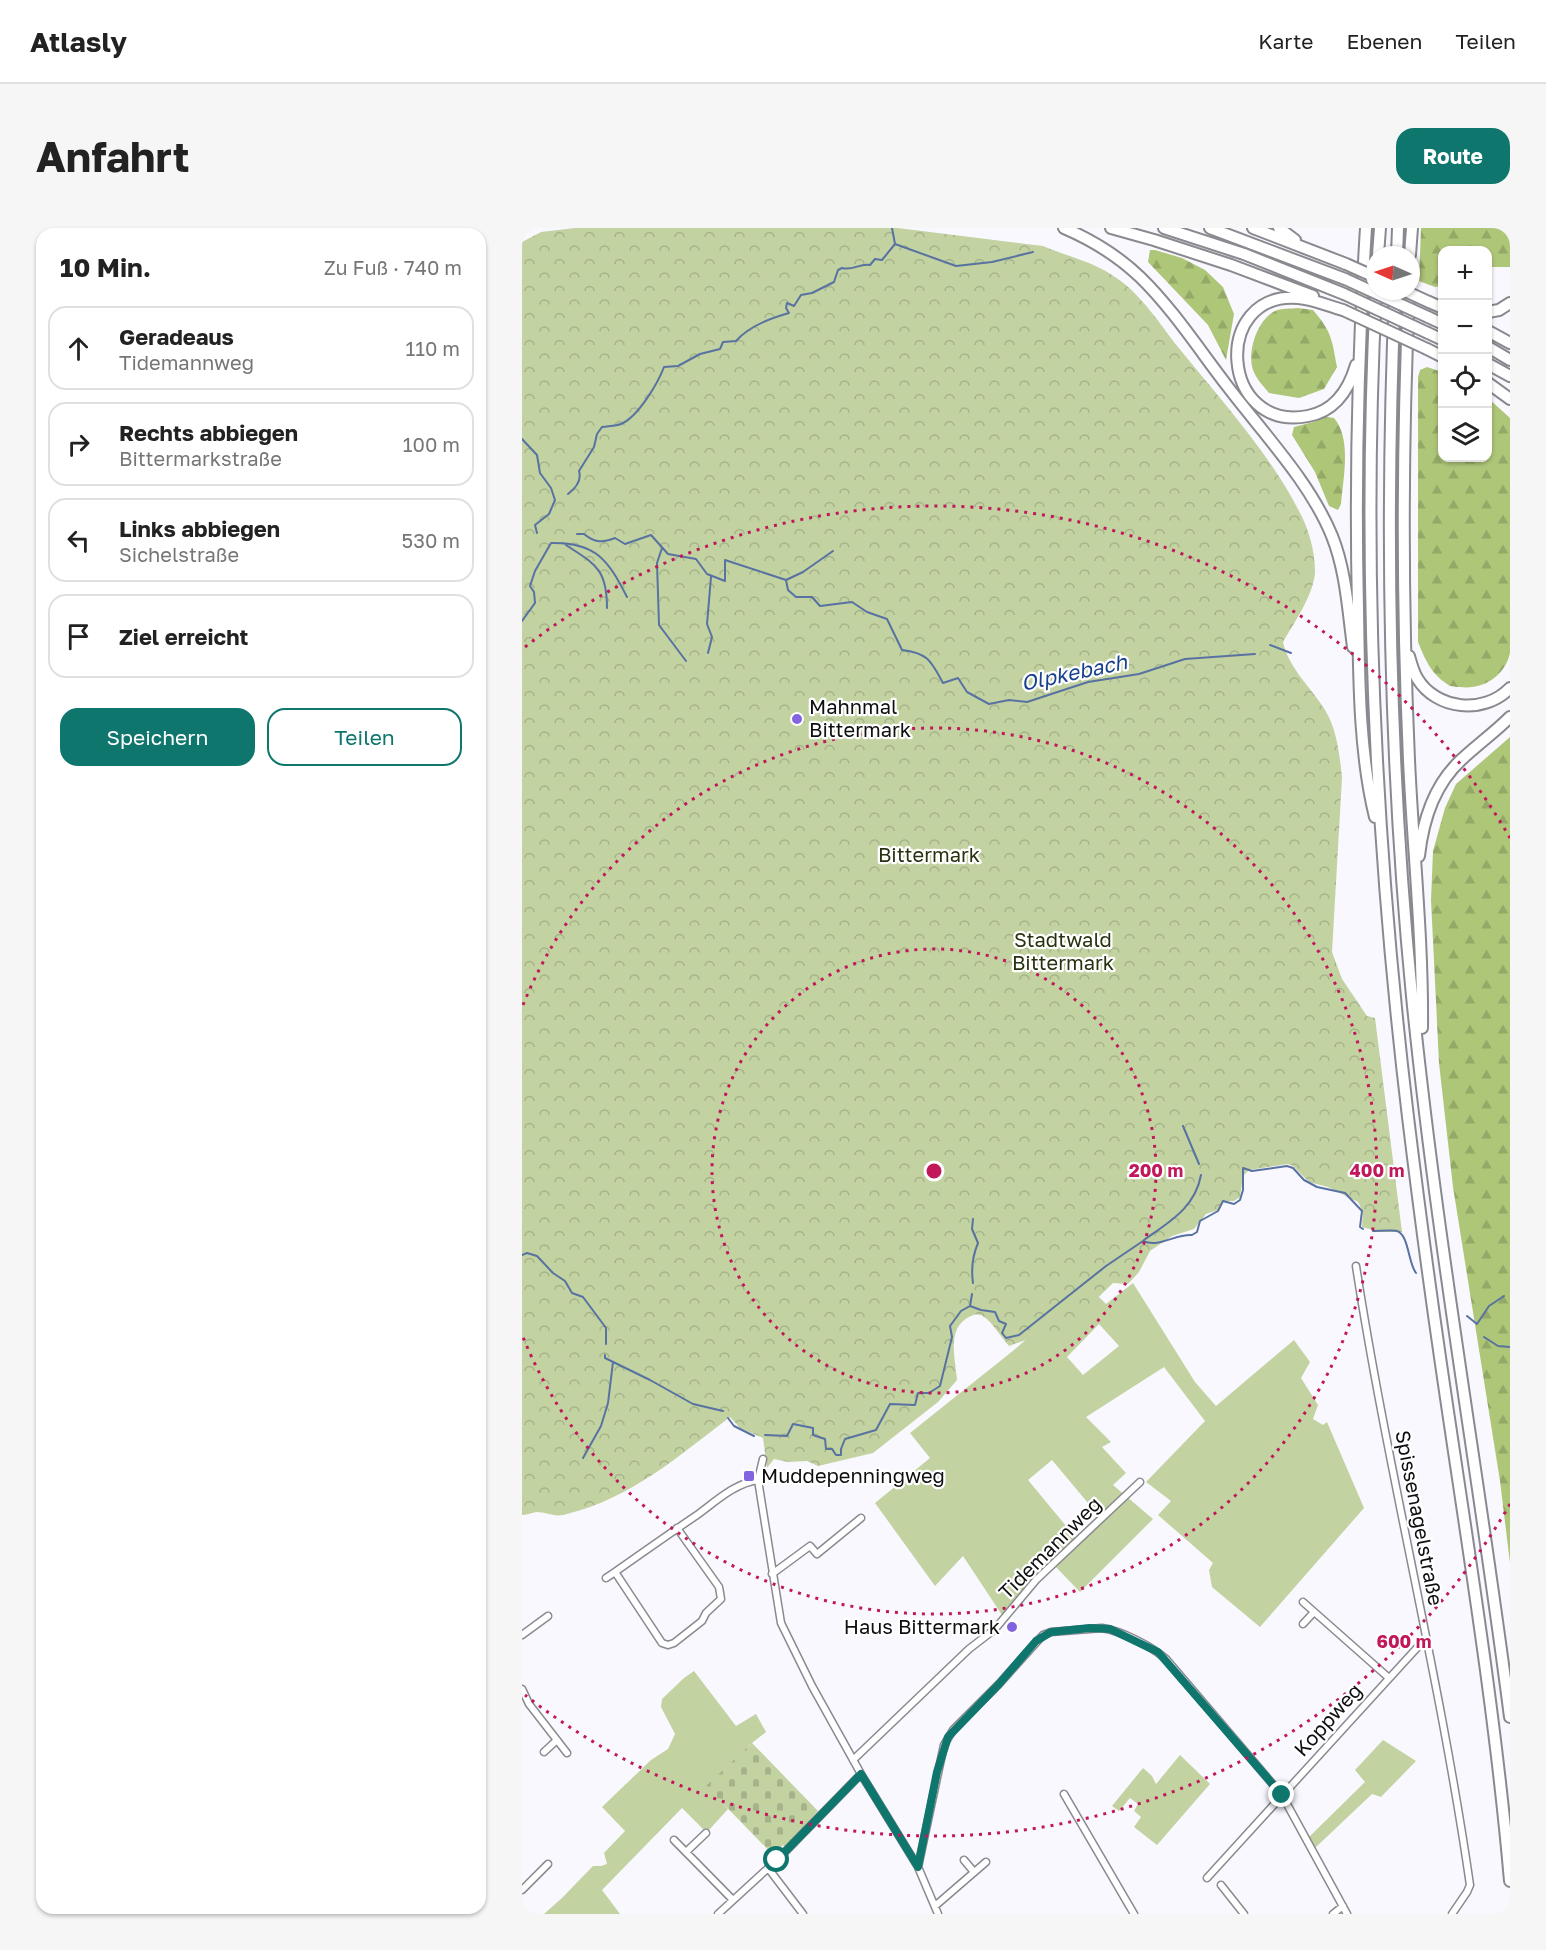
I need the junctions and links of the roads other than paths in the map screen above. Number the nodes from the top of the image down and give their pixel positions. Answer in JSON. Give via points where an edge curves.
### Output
{"nodes":[{"id":1,"x":1064,"y":228,"type":"edge"},
{"id":2,"x":1111,"y":228,"type":"edge"},
{"id":3,"x":1164,"y":228,"type":"edge"},
{"id":4,"x":1210,"y":228,"type":"edge"},
{"id":5,"x":1253,"y":228,"type":"edge"},
{"id":6,"x":1279,"y":228,"type":"edge"},
{"id":7,"x":1366,"y":228,"type":"edge"},
{"id":8,"x":1380,"y":228,"type":"edge"},
{"id":9,"x":1398,"y":228,"type":"edge"},
{"id":10,"x":1412,"y":230,"type":"edge"},
{"id":11,"x":1379,"y":246,"type":"edge"},
{"id":12,"x":1397,"y":246,"type":"edge"},
{"id":13,"x":1411,"y":246,"type":"edge"},
{"id":14,"x":1304,"y":247,"type":"junction"},
{"id":15,"x":1366,"y":273,"type":"edge"},
{"id":16,"x":1420,"y":298,"type":"edge"},
{"id":17,"x":1376,"y":300,"type":"edge"},
{"id":18,"x":1395,"y":300,"type":"edge"},
{"id":19,"x":1407,"y":300,"type":"edge"},
{"id":20,"x":1510,"y":303,"type":"edge"},
{"id":21,"x":1438,"y":306,"type":"edge"},
{"id":22,"x":1342,"y":310,"type":"junction"},
{"id":23,"x":1492,"y":311,"type":"edge"},
{"id":24,"x":1438,"y":322,"type":"edge"},
{"id":25,"x":1492,"y":333,"type":"edge"},
{"id":26,"x":1438,"y":338,"type":"edge"},
{"id":27,"x":1361,"y":341,"type":"junction"},
{"id":28,"x":1510,"y":343,"type":"edge"},
{"id":29,"x":1492,"y":349,"type":"edge"},
{"id":30,"x":1438,"y":354,"type":"edge"},
{"id":31,"x":1510,"y":360,"type":"edge"},
{"id":32,"x":1492,"y":366,"type":"edge"},
{"id":33,"x":1510,"y":376,"type":"edge"},
{"id":34,"x":1492,"y":383,"type":"edge"},
{"id":35,"x":1492,"y":384,"type":"edge"},
{"id":36,"x":1510,"y":391,"type":"edge"},
{"id":37,"x":1510,"y":399,"type":"edge"},
{"id":38,"x":1404,"y":629,"type":"junction"},
{"id":39,"x":1360,"y":686,"type":"junction"},
{"id":40,"x":1510,"y":688,"type":"edge"},
{"id":41,"x":1510,"y":717,"type":"edge"},
{"id":42,"x":1381,"y":846,"type":"junction"},
{"id":43,"x":1417,"y":892,"type":"junction"},
{"id":44,"x":1421,"y":1074,"type":"junction"},
{"id":45,"x":1356,"y":1266,"type":"dead end"},
{"id":46,"x":763,"y":1459,"type":"dead end"},
{"id":47,"x":758,"y":1480,"type":"junction"},
{"id":48,"x":1140,"y":1482,"type":"dead end"},
{"id":49,"x":861,"y":1518,"type":"dead end"},
{"id":50,"x":677,"y":1528,"type":"junction"},
{"id":51,"x":615,"y":1572,"type":"junction"},
{"id":52,"x":772,"y":1574,"type":"junction"},
{"id":53,"x":606,"y":1578,"type":"dead end"},
{"id":54,"x":1303,"y":1602,"type":"dead end"},
{"id":55,"x":1314,"y":1612,"type":"junction"},
{"id":56,"x":548,"y":1616,"type":"dead end"},
{"id":57,"x":1303,"y":1624,"type":"dead end"},
{"id":58,"x":522,"y":1635,"type":"edge"},
{"id":59,"x":1426,"y":1638,"type":"junction"},
{"id":60,"x":1389,"y":1678,"type":"junction"},
{"id":61,"x":522,"y":1689,"type":"edge"},
{"id":62,"x":1510,"y":1717,"type":"edge"},
{"id":63,"x":557,"y":1740,"type":"junction"},
{"id":64,"x":544,"y":1752,"type":"dead end"},
{"id":65,"x":567,"y":1753,"type":"dead end"},
{"id":66,"x":854,"y":1760,"type":"junction"},
{"id":67,"x":861,"y":1774,"type":"junction"},
{"id":68,"x":1064,"y":1794,"type":"dead end"},
{"id":69,"x":1282,"y":1795,"type":"junction"},
{"id":70,"x":706,"y":1833,"type":"dead end"},
{"id":71,"x":674,"y":1839,"type":"dead end"},
{"id":72,"x":686,"y":1852,"type":"junction"},
{"id":73,"x":964,"y":1860,"type":"dead end"},
{"id":74,"x":986,"y":1862,"type":"dead end"},
{"id":75,"x":548,"y":1864,"type":"dead end"},
{"id":76,"x":918,"y":1867,"type":"junction"},
{"id":77,"x":768,"y":1868,"type":"junction"},
{"id":78,"x":974,"y":1872,"type":"junction"},
{"id":79,"x":1207,"y":1878,"type":"dead end"},
{"id":80,"x":1510,"y":1881,"type":"edge"},
{"id":81,"x":1221,"y":1885,"type":"dead end"},
{"id":82,"x":522,"y":1890,"type":"edge"},
{"id":83,"x":733,"y":1900,"type":"junction"},
{"id":84,"x":935,"y":1906,"type":"junction"},
{"id":85,"x":1343,"y":1906,"type":"junction"},
{"id":86,"x":718,"y":1914,"type":"edge"},
{"id":87,"x":803,"y":1914,"type":"edge"},
{"id":88,"x":938,"y":1914,"type":"edge"},
{"id":89,"x":1134,"y":1914,"type":"edge"},
{"id":90,"x":1244,"y":1914,"type":"edge"},
{"id":91,"x":1333,"y":1914,"type":"edge"},
{"id":92,"x":1347,"y":1914,"type":"edge"},
{"id":93,"x":1452,"y":1914,"type":"edge"}],
"edges":[{"from":1,"to":39,"type":"highway","via":[[1111,254],[1140,278],[1315,502],[1340,563]]},
{"from":2,"to":22,"type":"highway","via":[[1240,269]]},
{"from":3,"to":26,"type":"highway","bridge":true,"via":[[1244,254],[1344,294]]},
{"from":4,"to":24,"type":"highway","bridge":true,"via":[[1344,279]]},
{"from":5,"to":14,"type":"highway"},
{"from":6,"to":14,"type":"highway"},
{"from":7,"to":27,"type":"highway"},
{"from":8,"to":11,"type":"highway"},
{"from":9,"to":12,"type":"highway"},
{"from":10,"to":13,"type":"highway"},
{"from":14,"to":15,"type":"highway","bridge":true},
{"from":16,"to":21,"type":"highway","bridge":true},
{"from":17,"to":42,"type":"highway","via":[[1371,588]]},
{"from":18,"to":44,"type":"highway","via":[[1391,672],[1408,954]]},
{"from":19,"to":38,"type":"highway"},
{"from":20,"to":23,"type":"highway"},
{"from":22,"to":27,"type":"highway","via":[[1308,299],[1288,298],[1269,303],[1254,313],[1242,329],[1236,348],[1237,369],[1244,388],[1256,402],[1280,415],[1301,417],[1320,412],[1335,403],[1349,384]]},
{"from":22,"to":30,"type":"highway","bridge":true},
{"from":25,"to":28,"type":"highway"},
{"from":27,"to":39,"type":"highway","via":[[1357,490]]},
{"from":29,"to":31,"type":"highway"},
{"from":32,"to":33,"type":"highway"},
{"from":34,"to":36,"type":"highway"},
{"from":35,"to":37,"type":"highway"},
{"from":38,"to":40,"type":"highway","via":[[1417,678],[1442,700],[1458,705],[1480,704],[1494,700]]},
{"from":38,"to":43,"type":"highway"},
{"from":39,"to":42,"type":"highway","via":[[1369,794]]},
{"from":41,"to":43,"type":"highway","via":[[1463,758],[1438,788],[1426,816]]},
{"from":42,"to":80,"type":"highway","via":[[1415,1174],[1494,1728]]},
{"from":43,"to":44,"type":"highway"},
{"from":44,"to":62,"type":"highway"},
{"from":45,"to":59,"type":"street","name":"Spissenagelstraße","via":[[1392,1475]]},
{"from":46,"to":47,"type":"street"},
{"from":47,"to":50,"type":"street","via":[[732,1491]]},
{"from":47,"to":52,"type":"street"},
{"from":48,"to":66,"type":"street","name":"Tidemannweg","via":[[1036,1580],[995,1629],[969,1649]]},
{"from":49,"to":52,"type":"street","via":[[817,1554],[810,1546]]},
{"from":50,"to":51,"type":"street"},
{"from":50,"to":51,"type":"street","via":[[721,1593],[718,1603],[702,1621],[674,1644],[662,1643]]},
{"from":51,"to":53,"type":"street"},
{"from":52,"to":66,"type":"street","via":[[781,1623]]},
{"from":54,"to":55,"type":"street"},
{"from":55,"to":57,"type":"street"},
{"from":55,"to":60,"type":"street"},
{"from":56,"to":58,"type":"street"},
{"from":59,"to":60,"type":"street","name":"Koppweg"},
{"from":59,"to":93,"type":"street","name":"Spissenagelstraße","via":[[1470,1885]]},
{"from":60,"to":69,"type":"street","name":"Koppweg"},
{"from":61,"to":63,"type":"street"},
{"from":63,"to":64,"type":"street"},
{"from":63,"to":65,"type":"street"},
{"from":66,"to":67,"type":"street"},
{"from":67,"to":76,"type":"street"},
{"from":67,"to":77,"type":"street"},
{"from":68,"to":89,"type":"street"},
{"from":69,"to":76,"type":"street","via":[[1158,1652],[1110,1629],[1051,1632],[1036,1641],[948,1737]]},
{"from":69,"to":79,"type":"street","name":"Koppweg"},
{"from":69,"to":85,"type":"street"},
{"from":70,"to":72,"type":"street"},
{"from":71,"to":72,"type":"street"},
{"from":72,"to":83,"type":"street"},
{"from":73,"to":78,"type":"street"},
{"from":74,"to":78,"type":"street"},
{"from":75,"to":82,"type":"street"},
{"from":76,"to":84,"type":"street"},
{"from":77,"to":83,"type":"street"},
{"from":77,"to":87,"type":"street"},
{"from":78,"to":84,"type":"street"},
{"from":81,"to":90,"type":"street"},
{"from":83,"to":86,"type":"street"},
{"from":84,"to":88,"type":"street"},
{"from":85,"to":91,"type":"street"},
{"from":85,"to":92,"type":"street"}]}
